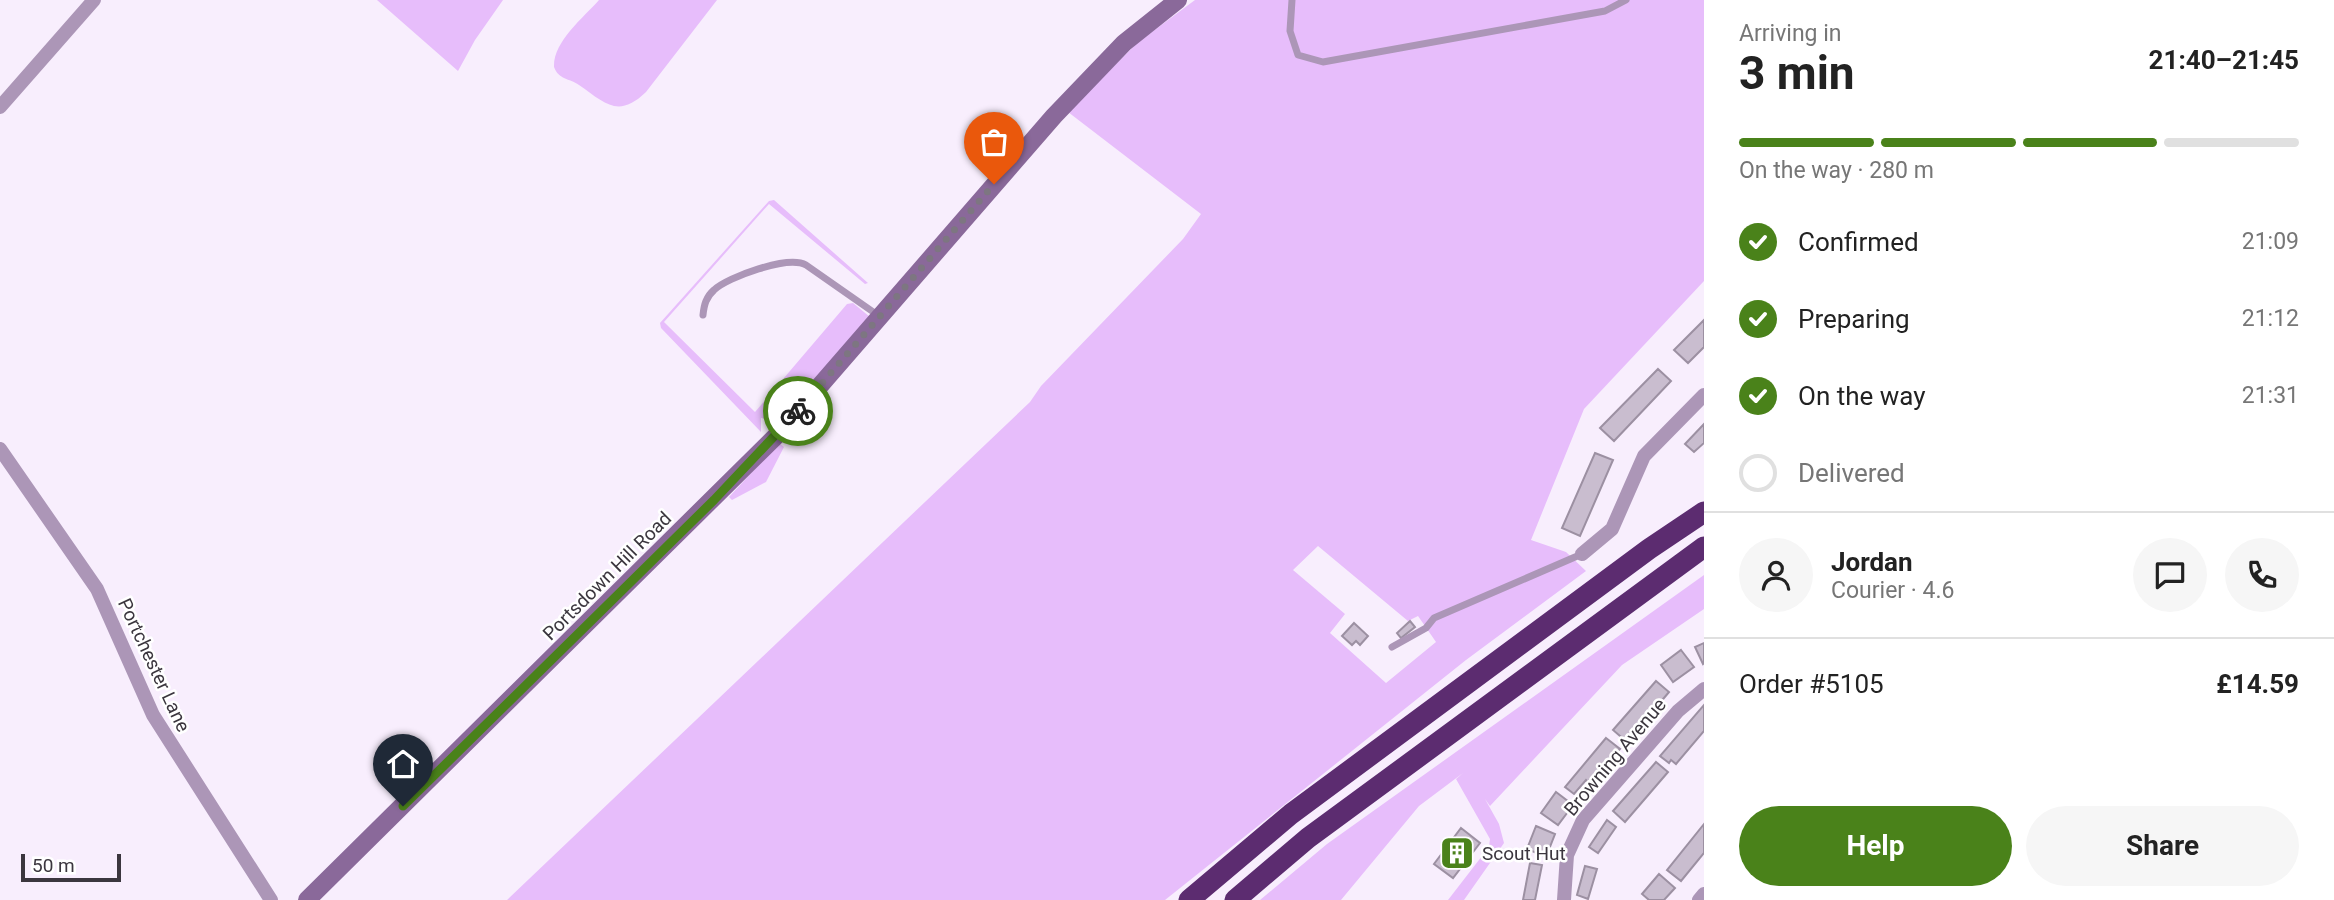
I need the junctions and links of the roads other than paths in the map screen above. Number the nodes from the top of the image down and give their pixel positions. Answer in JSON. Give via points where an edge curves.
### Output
{"nodes":[{"id":1,"x":94,"y":0,"type":"edge"},
{"id":2,"x":1178,"y":0,"type":"edge"},
{"id":3,"x":1292,"y":0,"type":"edge"},
{"id":4,"x":1626,"y":0,"type":"edge"},
{"id":5,"x":0,"y":107,"type":"edge"},
{"id":6,"x":704,"y":315,"type":"dead end"},
{"id":7,"x":880,"y":317,"type":"junction"},
{"id":8,"x":1704,"y":395,"type":"edge"},
{"id":9,"x":0,"y":449,"type":"edge"},
{"id":10,"x":1704,"y":512,"type":"edge"},
{"id":11,"x":1704,"y":547,"type":"edge"},
{"id":12,"x":1581,"y":554,"type":"joint"},
{"id":13,"x":1392,"y":647,"type":"dead end"},
{"id":14,"x":1704,"y":689,"type":"edge"},
{"id":15,"x":1704,"y":894,"type":"edge"},
{"id":16,"x":271,"y":900,"type":"edge"},
{"id":17,"x":307,"y":900,"type":"edge"},
{"id":18,"x":1189,"y":900,"type":"edge"},
{"id":19,"x":1235,"y":900,"type":"edge"},
{"id":20,"x":1563,"y":900,"type":"edge"},
{"id":21,"x":1699,"y":900,"type":"edge"}],
"edges":[{"from":1,"to":5,"type":"street"},
{"from":2,"to":7,"type":"street","name":"Portsdown Hill Road","via":[[1098,68]]},
{"from":3,"to":4,"type":"lane","via":[[1292,43],[1298,55],[1323,62],[1605,12]]},
{"from":6,"to":7,"type":"lane","via":[[706,299],[720,285],[792,260]]},
{"from":7,"to":17,"type":"street","name":"Portsdown Hill Road","via":[[723,490]]},
{"from":8,"to":12,"type":"street","via":[[1644,456],[1612,529]]},
{"from":9,"to":16,"type":"street","name":"Portchester Lane","via":[[97,589],[153,715]]},
{"from":10,"to":18,"type":"highway","via":[[1291,814]]},
{"from":11,"to":19,"type":"highway","via":[[1308,838]]},
{"from":12,"to":13,"type":"lane","via":[[1434,618],[1426,628]]},
{"from":14,"to":20,"type":"street","name":"Browning Avenue","via":[[1678,711],[1583,820],[1567,855]]},
{"from":15,"to":21,"type":"street"}]}
